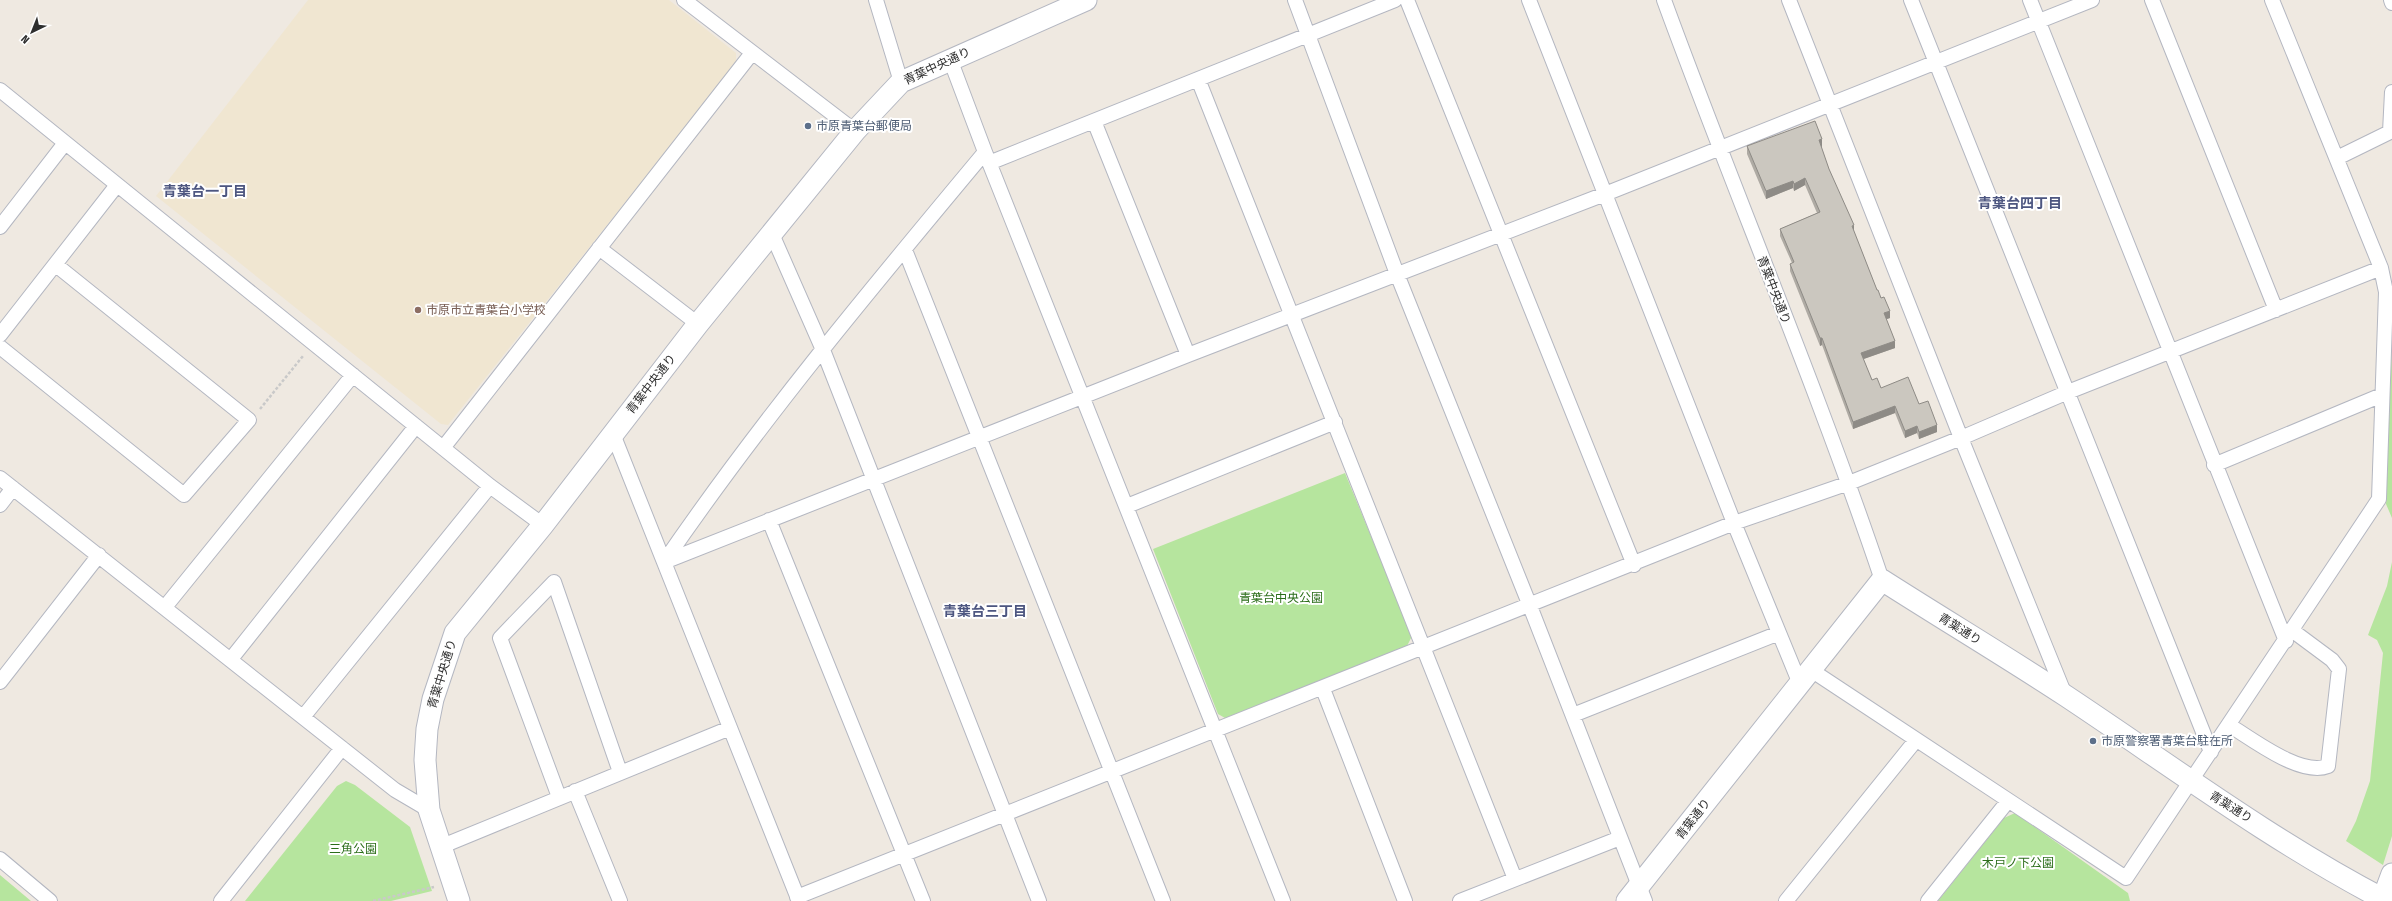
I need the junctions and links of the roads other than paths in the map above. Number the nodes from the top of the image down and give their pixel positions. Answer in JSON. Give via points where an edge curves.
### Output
{"nodes":[{"id":1,"x":684,"y":0,"type":"edge"},
{"id":2,"x":1086,"y":0,"type":"edge"},
{"id":3,"x":1295,"y":0,"type":"edge"},
{"id":4,"x":1395,"y":0,"type":"edge"},
{"id":5,"x":1407,"y":0,"type":"edge"},
{"id":6,"x":1529,"y":0,"type":"edge"},
{"id":7,"x":1664,"y":0,"type":"edge"},
{"id":8,"x":1789,"y":0,"type":"edge"},
{"id":9,"x":1911,"y":0,"type":"edge"},
{"id":10,"x":2030,"y":0,"type":"edge"},
{"id":11,"x":2092,"y":0,"type":"edge"},
{"id":12,"x":2152,"y":0,"type":"edge"},
{"id":13,"x":2272,"y":0,"type":"edge"},
{"id":14,"x":880,"y":1,"type":"edge"},
{"id":15,"x":2039,"y":21,"type":"junction"},
{"id":16,"x":1308,"y":35,"type":"junction"},
{"id":17,"x":752,"y":53,"type":"junction"},
{"id":18,"x":950,"y":59,"type":"junction"},
{"id":19,"x":1935,"y":63,"type":"junction"},
{"id":20,"x":1198,"y":79,"type":"junction"},
{"id":21,"x":901,"y":82,"type":"junction"},
{"id":22,"x":0,"y":90,"type":"edge"},
{"id":23,"x":2392,"y":92,"type":"edge"},
{"id":24,"x":1830,"y":105,"type":"junction"},
{"id":25,"x":1094,"y":121,"type":"junction"},
{"id":26,"x":855,"y":131,"type":"junction"},
{"id":27,"x":65,"y":143,"type":"junction"},
{"id":28,"x":1718,"y":148,"type":"junction"},
{"id":29,"x":987,"y":157,"type":"junction"},
{"id":30,"x":2337,"y":158,"type":"junction"},
{"id":31,"x":117,"y":185,"type":"junction"},
{"id":32,"x":1605,"y":194,"type":"junction"},
{"id":33,"x":0,"y":227,"type":"edge"},
{"id":34,"x":772,"y":234,"type":"junction"},
{"id":35,"x":1502,"y":234,"type":"junction"},
{"id":36,"x":599,"y":248,"type":"junction"},
{"id":37,"x":905,"y":250,"type":"junction"},
{"id":38,"x":56,"y":265,"type":"junction"},
{"id":39,"x":2381,"y":268,"type":"junction"},
{"id":40,"x":1397,"y":274,"type":"junction"},
{"id":41,"x":2276,"y":310,"type":"junction"},
{"id":42,"x":1292,"y":315,"type":"junction"},
{"id":43,"x":698,"y":324,"type":"junction"},
{"id":44,"x":0,"y":335,"type":"edge"},
{"id":45,"x":0,"y":347,"type":"edge"},
{"id":46,"x":823,"y":350,"type":"junction"},
{"id":47,"x":2169,"y":352,"type":"junction"},
{"id":48,"x":1188,"y":354,"type":"junction"},
{"id":49,"x":352,"y":375,"type":"junction"},
{"id":50,"x":2068,"y":392,"type":"junction"},
{"id":51,"x":1083,"y":396,"type":"junction"},
{"id":52,"x":2382,"y":396,"type":"junction"},
{"id":53,"x":1335,"y":422,"type":"junction"},
{"id":54,"x":416,"y":426,"type":"junction"},
{"id":55,"x":613,"y":434,"type":"junction"},
{"id":56,"x":979,"y":437,"type":"junction"},
{"id":57,"x":1961,"y":438,"type":"junction"},
{"id":58,"x":443,"y":448,"type":"junction"},
{"id":59,"x":2214,"y":465,"type":"junction"},
{"id":60,"x":0,"y":478,"type":"edge"},
{"id":61,"x":873,"y":479,"type":"junction"},
{"id":62,"x":1849,"y":483,"type":"junction"},
{"id":63,"x":490,"y":486,"type":"junction"},
{"id":64,"x":13,"y":488,"type":"junction"},
{"id":65,"x":0,"y":505,"type":"edge"},
{"id":66,"x":1127,"y":506,"type":"junction"},
{"id":67,"x":769,"y":520,"type":"junction"},
{"id":68,"x":1734,"y":523,"type":"junction"},
{"id":69,"x":543,"y":525,"type":"junction"},
{"id":70,"x":99,"y":556,"type":"junction"},
{"id":71,"x":664,"y":562,"type":"junction"},
{"id":72,"x":1634,"y":564,"type":"junction"},
{"id":73,"x":1882,"y":580,"type":"junction"},
{"id":74,"x":1530,"y":606,"type":"junction"},
{"id":75,"x":165,"y":607,"type":"junction"},
{"id":76,"x":1779,"y":633,"type":"junction"},
{"id":77,"x":2289,"y":636,"type":"junction"},
{"id":78,"x":1423,"y":649,"type":"junction"},
{"id":79,"x":231,"y":659,"type":"junction"},
{"id":80,"x":1805,"y":677,"type":"junction"},
{"id":81,"x":0,"y":682,"type":"edge"},
{"id":82,"x":1323,"y":689,"type":"junction"},
{"id":83,"x":2065,"y":695,"type":"junction"},
{"id":84,"x":1573,"y":715,"type":"junction"},
{"id":85,"x":303,"y":717,"type":"junction"},
{"id":86,"x":2229,"y":725,"type":"junction"},
{"id":87,"x":730,"y":728,"type":"junction"},
{"id":88,"x":1216,"y":731,"type":"junction"},
{"id":89,"x":1916,"y":740,"type":"junction"},
{"id":90,"x":342,"y":748,"type":"junction"},
{"id":91,"x":2211,"y":752,"type":"junction"},
{"id":92,"x":620,"y":772,"type":"junction"},
{"id":93,"x":1112,"y":772,"type":"junction"},
{"id":94,"x":2191,"y":781,"type":"junction"},
{"id":95,"x":575,"y":791,"type":"junction"},
{"id":96,"x":559,"y":797,"type":"junction"},
{"id":97,"x":2008,"y":802,"type":"junction"},
{"id":98,"x":429,"y":810,"type":"junction"},
{"id":99,"x":1004,"y":815,"type":"junction"},
{"id":100,"x":1620,"y":838,"type":"junction"},
{"id":101,"x":440,"y":847,"type":"junction"},
{"id":102,"x":905,"y":855,"type":"junction"},
{"id":103,"x":0,"y":859,"type":"edge"},
{"id":104,"x":2392,"y":874,"type":"edge"},
{"id":105,"x":1515,"y":879,"type":"junction"},
{"id":106,"x":455,"y":892,"type":"edge"},
{"id":107,"x":1637,"y":896,"type":"edge"},
{"id":108,"x":798,"y":899,"type":"edge"},
{"id":109,"x":2385,"y":900,"type":"edge"},
{"id":110,"x":50,"y":901,"type":"edge"},
{"id":111,"x":221,"y":901,"type":"edge"},
{"id":112,"x":620,"y":901,"type":"edge"},
{"id":113,"x":923,"y":901,"type":"edge"},
{"id":114,"x":1039,"y":901,"type":"edge"},
{"id":115,"x":1164,"y":901,"type":"edge"},
{"id":116,"x":1283,"y":901,"type":"edge"},
{"id":117,"x":1405,"y":901,"type":"edge"},
{"id":118,"x":1460,"y":901,"type":"edge"},
{"id":119,"x":1786,"y":901,"type":"edge"},
{"id":120,"x":1928,"y":901,"type":"edge"}],
"edges":[{"from":1,"to":17,"type":"street"},
{"from":2,"to":18,"type":"street","name":"青葉中央通り"},
{"from":3,"to":16,"type":"street"},
{"from":4,"to":16,"type":"street"},
{"from":5,"to":35,"type":"street"},
{"from":6,"to":32,"type":"street"},
{"from":7,"to":28,"type":"street","name":"青葉中央通り"},
{"from":8,"to":24,"type":"street"},
{"from":9,"to":19,"type":"street"},
{"from":10,"to":15,"type":"street"},
{"from":11,"to":15,"type":"street"},
{"from":12,"to":41,"type":"street"},
{"from":13,"to":30,"type":"street"},
{"from":14,"to":21,"type":"street"},
{"from":15,"to":19,"type":"street"},
{"from":15,"to":47,"type":"street"},
{"from":16,"to":20,"type":"street"},
{"from":16,"to":40,"type":"street"},
{"from":17,"to":26,"type":"street"},
{"from":17,"to":36,"type":"street"},
{"from":18,"to":21,"type":"street","name":"青葉中央通り"},
{"from":18,"to":29,"type":"street"},
{"from":19,"to":24,"type":"street"},
{"from":19,"to":50,"type":"street"},
{"from":20,"to":25,"type":"street"},
{"from":20,"to":42,"type":"street"},
{"from":21,"to":26,"type":"street","name":"青葉中央通り"},
{"from":22,"to":27,"type":"street"},
{"from":23,"to":30,"type":"street","via":[[2390,132]]},
{"from":24,"to":28,"type":"street"},
{"from":24,"to":57,"type":"street"},
{"from":25,"to":29,"type":"street"},
{"from":25,"to":48,"type":"street"},
{"from":26,"to":34,"type":"street","name":"青葉中央通り"},
{"from":27,"to":31,"type":"street"},
{"from":27,"to":33,"type":"street"},
{"from":28,"to":32,"type":"street"},
{"from":28,"to":62,"type":"street","name":"青葉中央通り"},
{"from":29,"to":37,"type":"street"},
{"from":29,"to":51,"type":"street"},
{"from":30,"to":39,"type":"street"},
{"from":31,"to":38,"type":"street"},
{"from":31,"to":49,"type":"street"},
{"from":32,"to":35,"type":"street"},
{"from":32,"to":68,"type":"street"},
{"from":34,"to":43,"type":"street","name":"青葉中央通り"},
{"from":34,"to":46,"type":"street"},
{"from":35,"to":40,"type":"street"},
{"from":35,"to":72,"type":"street"},
{"from":36,"to":43,"type":"street"},
{"from":36,"to":58,"type":"street"},
{"from":37,"to":46,"type":"street"},
{"from":37,"to":56,"type":"street"},
{"from":38,"to":44,"type":"street"},
{"from":38,"to":45,"type":"street","via":[[249,420],[184,496]]},
{"from":39,"to":41,"type":"street"},
{"from":39,"to":52,"type":"street","via":[[2386,292]]},
{"from":40,"to":42,"type":"street"},
{"from":40,"to":74,"type":"street"},
{"from":41,"to":47,"type":"street"},
{"from":42,"to":48,"type":"street"},
{"from":42,"to":53,"type":"street"},
{"from":43,"to":55,"type":"street","name":"青葉中央通り"},
{"from":46,"to":61,"type":"street"},
{"from":46,"to":71,"type":"street","via":[[697,513]]},
{"from":47,"to":50,"type":"street"},
{"from":47,"to":59,"type":"street"},
{"from":48,"to":51,"type":"street"},
{"from":49,"to":54,"type":"street"},
{"from":49,"to":75,"type":"street"},
{"from":50,"to":57,"type":"street"},
{"from":50,"to":91,"type":"street"},
{"from":51,"to":56,"type":"street"},
{"from":51,"to":66,"type":"street"},
{"from":52,"to":59,"type":"street"},
{"from":52,"to":77,"type":"street","via":[[2379,499]]},
{"from":53,"to":66,"type":"street"},
{"from":53,"to":78,"type":"street"},
{"from":54,"to":58,"type":"street"},
{"from":54,"to":79,"type":"street"},
{"from":55,"to":69,"type":"street","name":"青葉中央通り"},
{"from":55,"to":71,"type":"street"},
{"from":56,"to":61,"type":"street"},
{"from":56,"to":93,"type":"street"},
{"from":57,"to":62,"type":"street"},
{"from":57,"to":83,"type":"street"},
{"from":58,"to":63,"type":"street"},
{"from":59,"to":77,"type":"street"},
{"from":60,"to":64,"type":"street"},
{"from":61,"to":67,"type":"street"},
{"from":61,"to":99,"type":"street"},
{"from":62,"to":68,"type":"street"},
{"from":62,"to":73,"type":"street","name":"青葉中央通り"},
{"from":63,"to":69,"type":"street"},
{"from":63,"to":85,"type":"street"},
{"from":64,"to":65,"type":"street"},
{"from":64,"to":70,"type":"street"},
{"from":66,"to":88,"type":"street"},
{"from":67,"to":71,"type":"street"},
{"from":67,"to":102,"type":"street"},
{"from":68,"to":72,"type":"street"},
{"from":68,"to":76,"type":"street"},
{"from":69,"to":98,"type":"street","name":"青葉中央通り","via":[[455,633],[443,663],[427,729],[425,760]]},
{"from":70,"to":75,"type":"street"},
{"from":70,"to":81,"type":"street"},
{"from":71,"to":87,"type":"street"},
{"from":72,"to":74,"type":"street"},
{"from":73,"to":80,"type":"street","name":"青葉通り"},
{"from":73,"to":83,"type":"street","name":"青葉通り"},
{"from":74,"to":78,"type":"street"},
{"from":74,"to":84,"type":"street"},
{"from":75,"to":79,"type":"street"},
{"from":76,"to":80,"type":"street"},
{"from":76,"to":84,"type":"street"},
{"from":77,"to":86,"type":"street"},
{"from":77,"to":86,"type":"street","via":[[2332,660],[2339,669],[2328,766],[2321,769],[2291,762]]},
{"from":78,"to":82,"type":"street"},
{"from":78,"to":105,"type":"street"},
{"from":79,"to":85,"type":"street"},
{"from":80,"to":89,"type":"street"},
{"from":80,"to":107,"type":"street","name":"青葉通り"},
{"from":82,"to":88,"type":"street"},
{"from":82,"to":117,"type":"street"},
{"from":83,"to":94,"type":"street","name":"青葉通り"},
{"from":84,"to":100,"type":"street"},
{"from":85,"to":90,"type":"street"},
{"from":86,"to":91,"type":"street"},
{"from":87,"to":92,"type":"street"},
{"from":87,"to":108,"type":"street"},
{"from":88,"to":93,"type":"street"},
{"from":88,"to":116,"type":"street"},
{"from":89,"to":97,"type":"street"},
{"from":89,"to":119,"type":"street"},
{"from":90,"to":98,"type":"street","via":[[395,790]]},
{"from":90,"to":111,"type":"street"},
{"from":91,"to":94,"type":"street"},
{"from":92,"to":95,"type":"street"},
{"from":92,"to":96,"type":"street","via":[[554,582],[500,638]]},
{"from":93,"to":99,"type":"street"},
{"from":93,"to":115,"type":"street"},
{"from":94,"to":97,"type":"street","via":[[2126,878]]},
{"from":94,"to":109,"type":"street","name":"青葉通り","via":[[2347,880]]},
{"from":95,"to":96,"type":"street"},
{"from":95,"to":112,"type":"street"},
{"from":96,"to":101,"type":"street"},
{"from":97,"to":120,"type":"street"},
{"from":98,"to":101,"type":"street","name":"青葉中央通り"},
{"from":99,"to":102,"type":"street"},
{"from":99,"to":114,"type":"street"},
{"from":100,"to":105,"type":"street"},
{"from":100,"to":107,"type":"street"},
{"from":101,"to":106,"type":"street","name":"青葉中央通り"},
{"from":102,"to":108,"type":"street"},
{"from":102,"to":113,"type":"street"},
{"from":103,"to":110,"type":"street"},
{"from":104,"to":109,"type":"street"},
{"from":105,"to":118,"type":"street"}]}
